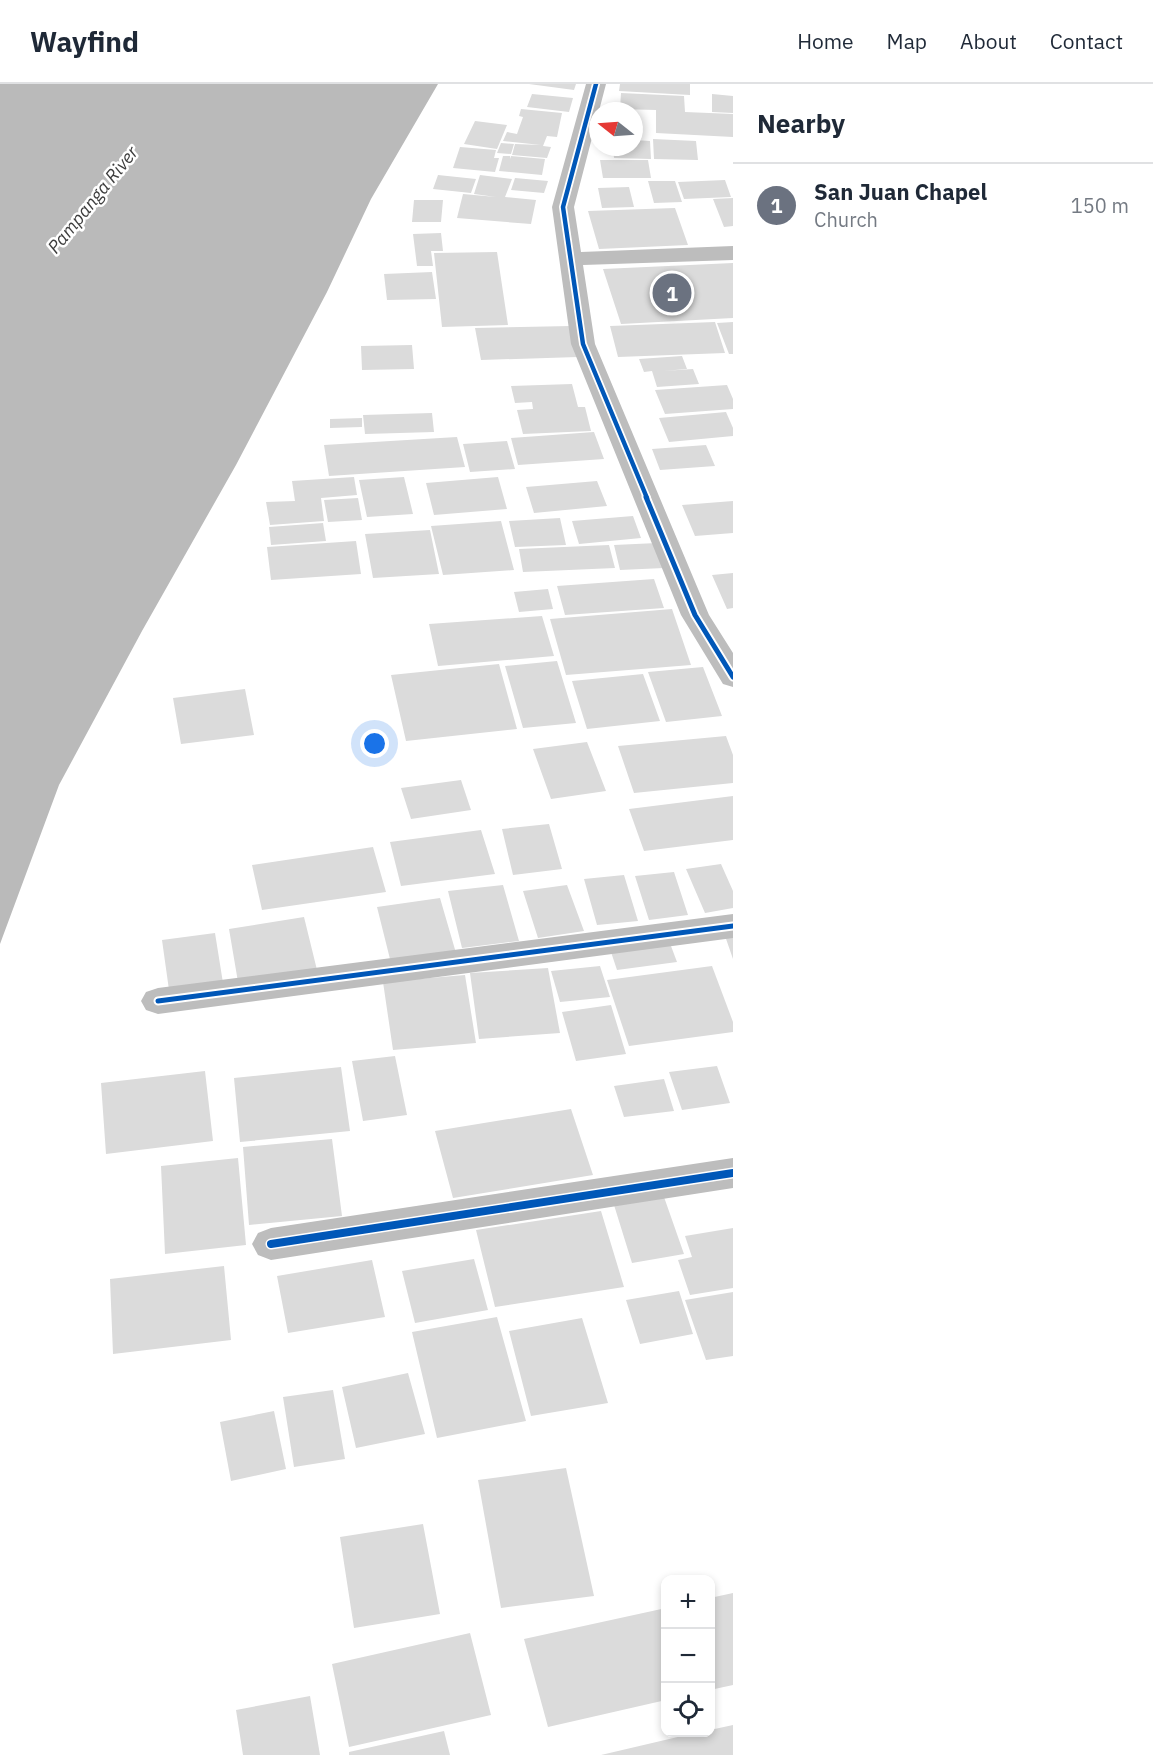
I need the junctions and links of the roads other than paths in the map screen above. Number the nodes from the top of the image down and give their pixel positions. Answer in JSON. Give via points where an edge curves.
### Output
{"nodes":[{"id":1,"x":597,"y":84,"type":"edge"},
{"id":2,"x":733,"y":253,"type":"edge"},
{"id":3,"x":572,"y":259,"type":"junction"},
{"id":4,"x":733,"y":677,"type":"edge"},
{"id":5,"x":733,"y":926,"type":"edge"},
{"id":6,"x":158,"y":1001,"type":"dead end"},
{"id":7,"x":733,"y":1173,"type":"edge"},
{"id":8,"x":271,"y":1244,"type":"dead end"}],
"edges":[{"from":1,"to":3,"type":"street","via":[[563,207]]},
{"from":2,"to":3,"type":"street"},
{"from":3,"to":4,"type":"street","via":[[583,344],[695,615]]},
{"from":5,"to":6,"type":"street"},
{"from":7,"to":8,"type":"street"}]}
